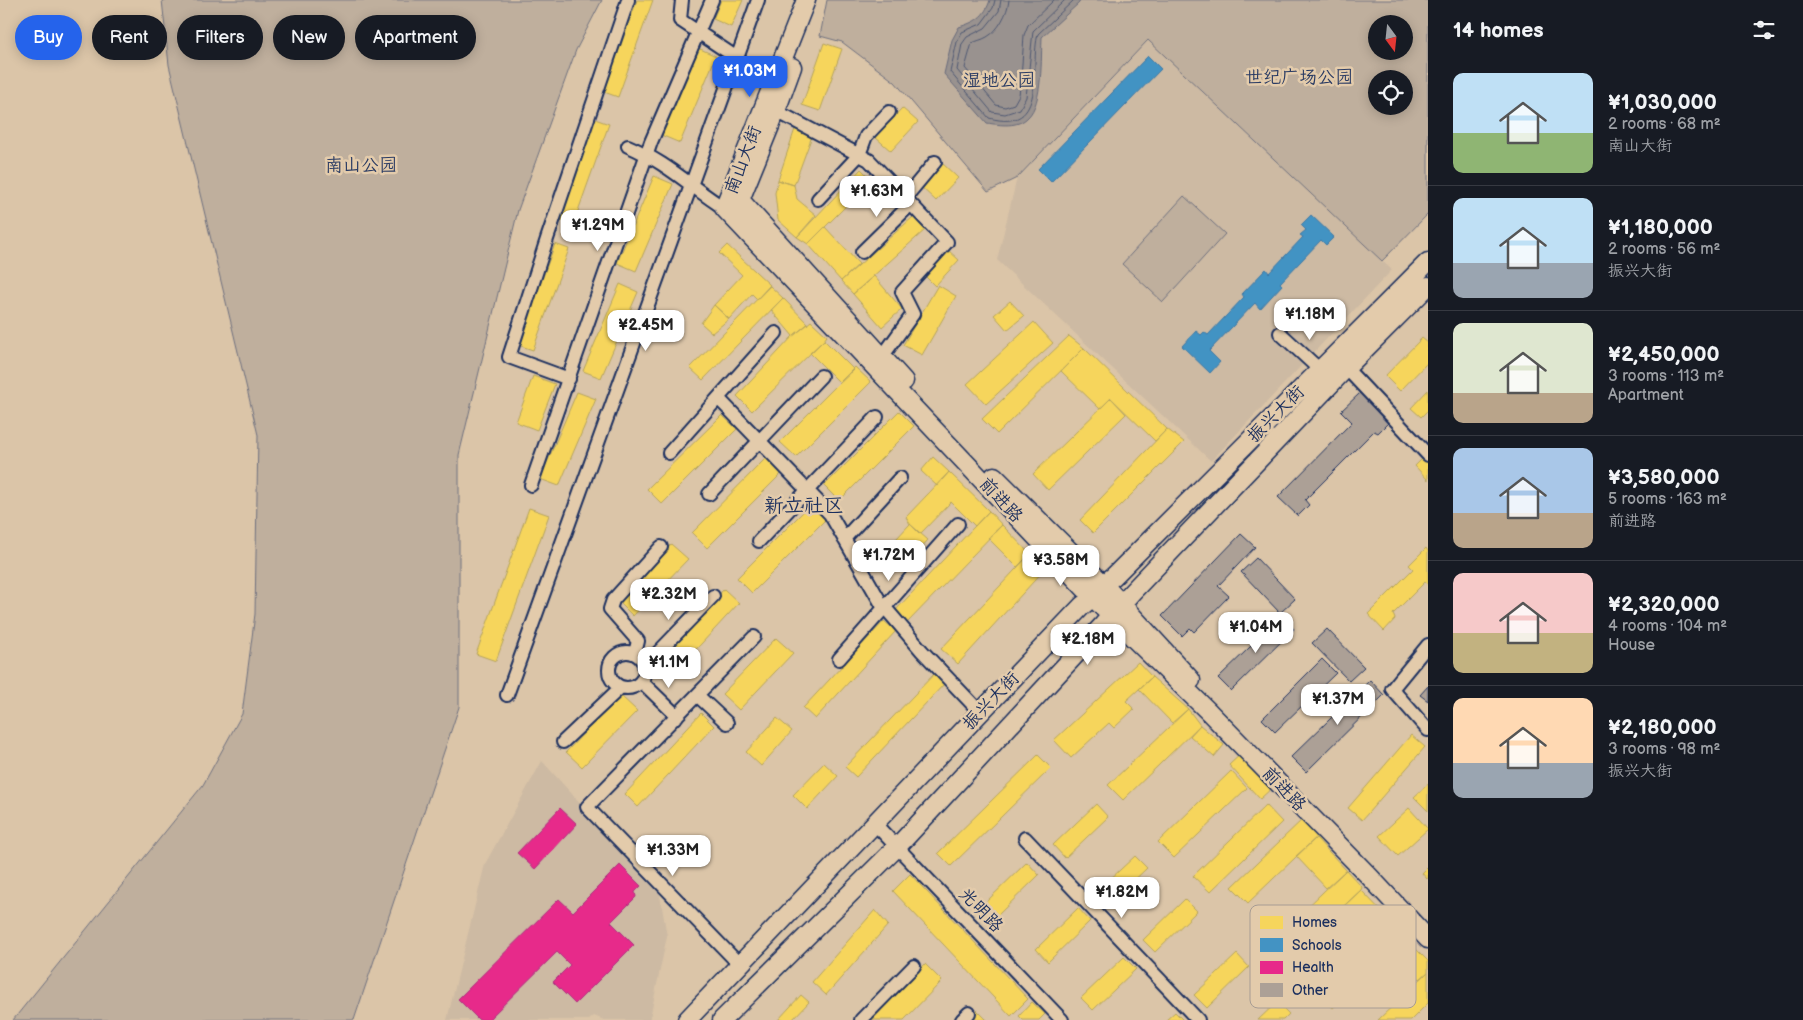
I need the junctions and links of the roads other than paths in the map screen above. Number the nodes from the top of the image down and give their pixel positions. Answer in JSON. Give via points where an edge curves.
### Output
{"nodes":[{"id":1,"x":628,"y":0,"type":"edge"},
{"id":2,"x":682,"y":0,"type":"edge"},
{"id":3,"x":712,"y":0,"type":"edge"},
{"id":4,"x":758,"y":0,"type":"edge"},
{"id":5,"x":806,"y":0,"type":"edge"},
{"id":6,"x":815,"y":0,"type":"edge"},
{"id":7,"x":699,"y":32,"type":"junction"},
{"id":8,"x":737,"y":58,"type":"junction"},
{"id":9,"x":776,"y":111,"type":"junction"},
{"id":10,"x":889,"y":112,"type":"dead end"},
{"id":11,"x":628,"y":146,"type":"dead end"},
{"id":12,"x":647,"y":154,"type":"junction"},
{"id":13,"x":859,"y":155,"type":"junction"},
{"id":14,"x":935,"y":162,"type":"dead end"},
{"id":15,"x":692,"y":184,"type":"junction"},
{"id":16,"x":818,"y":199,"type":"dead end"},
{"id":17,"x":740,"y":200,"type":"joint"},
{"id":18,"x":908,"y":201,"type":"junction"},
{"id":19,"x":724,"y":208,"type":"junction"},
{"id":20,"x":862,"y":252,"type":"dead end"},
{"id":21,"x":1428,"y":262,"type":"edge"},
{"id":22,"x":1428,"y":286,"type":"edge"},
{"id":23,"x":1280,"y":333,"type":"dead end"},
{"id":24,"x":776,"y":334,"type":"dead end"},
{"id":25,"x":882,"y":357,"type":"junction"},
{"id":26,"x":1346,"y":368,"type":"junction"},
{"id":27,"x":1320,"y":370,"type":"junction"},
{"id":28,"x":821,"y":376,"type":"dead end"},
{"id":29,"x":569,"y":379,"type":"junction"},
{"id":30,"x":718,"y":398,"type":"junction"},
{"id":31,"x":878,"y":417,"type":"dead end"},
{"id":32,"x":760,"y":441,"type":"junction"},
{"id":33,"x":669,"y":453,"type":"dead end"},
{"id":34,"x":1428,"y":455,"type":"edge"},
{"id":35,"x":900,"y":478,"type":"dead end"},
{"id":36,"x":531,"y":485,"type":"dead end"},
{"id":37,"x":807,"y":490,"type":"junction"},
{"id":38,"x":709,"y":494,"type":"dead end"},
{"id":39,"x":958,"y":524,"type":"dead end"},
{"id":40,"x":844,"y":539,"type":"junction"},
{"id":41,"x":759,"y":540,"type":"dead end"},
{"id":42,"x":661,"y":547,"type":"dead end"},
{"id":43,"x":1098,"y":591,"type":"junction"},
{"id":44,"x":713,"y":596,"type":"dead end"},
{"id":45,"x":885,"y":608,"type":"junction"},
{"id":46,"x":1116,"y":610,"type":"junction"},
{"id":47,"x":754,"y":638,"type":"dead end"},
{"id":48,"x":1428,"y":645,"type":"edge"},
{"id":49,"x":635,"y":654,"type":"junction"},
{"id":50,"x":839,"y":658,"type":"dead end"},
{"id":51,"x":645,"y":666,"type":"junction"},
{"id":52,"x":641,"y":681,"type":"junction"},
{"id":53,"x":621,"y":687,"type":"junction"},
{"id":54,"x":507,"y":695,"type":"dead end"},
{"id":55,"x":697,"y":696,"type":"junction"},
{"id":56,"x":980,"y":712,"type":"junction"},
{"id":57,"x":677,"y":716,"type":"junction"},
{"id":58,"x":727,"y":723,"type":"dead end"},
{"id":59,"x":1428,"y":730,"type":"edge"},
{"id":60,"x":563,"y":742,"type":"dead end"},
{"id":61,"x":875,"y":824,"type":"junction"},
{"id":62,"x":1025,"y":838,"type":"dead end"},
{"id":63,"x":896,"y":847,"type":"junction"},
{"id":64,"x":1396,"y":905,"type":"edge"},
{"id":65,"x":1412,"y":905,"type":"edge"},
{"id":66,"x":1416,"y":909,"type":"edge"},
{"id":67,"x":1428,"y":921,"type":"edge"},
{"id":68,"x":1416,"y":926,"type":"edge"},
{"id":69,"x":1428,"y":939,"type":"edge"},
{"id":70,"x":740,"y":965,"type":"junction"},
{"id":71,"x":914,"y":966,"type":"dead end"},
{"id":72,"x":687,"y":1020,"type":"edge"},
{"id":73,"x":722,"y":1020,"type":"edge"},
{"id":74,"x":861,"y":1020,"type":"edge"},
{"id":75,"x":1062,"y":1020,"type":"edge"},
{"id":76,"x":1198,"y":1020,"type":"edge"}],
"edges":[{"from":1,"to":29,"type":"street","via":[[509,357]]},
{"from":2,"to":7,"type":"street","via":[[680,20]]},
{"from":3,"to":7,"type":"street"},
{"from":4,"to":8,"type":"street"},
{"from":5,"to":19,"type":"street","name":"南山大街"},
{"from":6,"to":9,"type":"street","name":"南山大街"},
{"from":7,"to":8,"type":"street"},
{"from":7,"to":12,"type":"street"},
{"from":8,"to":15,"type":"street"},
{"from":9,"to":13,"type":"street"},
{"from":9,"to":17,"type":"street","name":"南山大街"},
{"from":10,"to":13,"type":"street","via":[[866,136]]},
{"from":11,"to":12,"type":"street"},
{"from":12,"to":15,"type":"street"},
{"from":12,"to":29,"type":"street"},
{"from":13,"to":16,"type":"street"},
{"from":13,"to":18,"type":"street","via":[[869,160]]},
{"from":14,"to":18,"type":"street"},
{"from":15,"to":19,"type":"street"},
{"from":15,"to":54,"type":"street"},
{"from":17,"to":25,"type":"street","name":"前进路"},
{"from":18,"to":20,"type":"street"},
{"from":18,"to":25,"type":"street","via":[[947,242],[902,292],[913,314]]},
{"from":19,"to":43,"type":"street","name":"前进路"},
{"from":21,"to":27,"type":"street","name":"振兴大街"},
{"from":22,"to":26,"type":"street","name":"振兴大街"},
{"from":23,"to":27,"type":"street"},
{"from":24,"to":30,"type":"street"},
{"from":25,"to":43,"type":"street","name":"前进路"},
{"from":26,"to":34,"type":"street"},
{"from":26,"to":46,"type":"street","name":"振兴大街"},
{"from":27,"to":43,"type":"street","name":"振兴大街"},
{"from":28,"to":32,"type":"street"},
{"from":29,"to":36,"type":"street"},
{"from":30,"to":32,"type":"street"},
{"from":30,"to":33,"type":"street"},
{"from":31,"to":37,"type":"street"},
{"from":32,"to":37,"type":"street"},
{"from":32,"to":38,"type":"street"},
{"from":35,"to":40,"type":"street"},
{"from":37,"to":40,"type":"street","via":[[830,514]]},
{"from":37,"to":41,"type":"street"},
{"from":39,"to":45,"type":"street"},
{"from":40,"to":45,"type":"street"},
{"from":42,"to":49,"type":"street","via":[[613,600],[610,610],[638,641]]},
{"from":43,"to":46,"type":"street","name":"前进路"},
{"from":43,"to":56,"type":"street","name":"振兴大街"},
{"from":44,"to":51,"type":"street"},
{"from":45,"to":50,"type":"street"},
{"from":45,"to":56,"type":"street"},
{"from":46,"to":63,"type":"street","name":"振兴大街"},
{"from":46,"to":64,"type":"street","name":"前进路","via":[[1209,712]]},
{"from":46,"to":65,"type":"street","name":"前进路","via":[[1214,704]]},
{"from":47,"to":55,"type":"street"},
{"from":48,"to":59,"type":"street","via":[[1392,689]]},
{"from":49,"to":51,"type":"street"},
{"from":49,"to":53,"type":"street","via":[[621,653],[610,663],[611,677]]},
{"from":51,"to":52,"type":"street"},
{"from":52,"to":53,"type":"street","via":[[635,686]]},
{"from":52,"to":57,"type":"street"},
{"from":53,"to":60,"type":"street"},
{"from":55,"to":57,"type":"street"},
{"from":55,"to":58,"type":"street"},
{"from":56,"to":61,"type":"street","name":"振兴大街"},
{"from":57,"to":70,"type":"street","via":[[587,807]]},
{"from":61,"to":63,"type":"street","name":"光明路"},
{"from":61,"to":70,"type":"street","name":"振兴大街"},
{"from":62,"to":76,"type":"street"},
{"from":63,"to":73,"type":"street","name":"振兴大街"},
{"from":63,"to":75,"type":"street","name":"光明路"},
{"from":66,"to":67,"type":"street","name":"前进路"},
{"from":68,"to":69,"type":"street","name":"前进路"},
{"from":70,"to":72,"type":"street","name":"振兴大街"},
{"from":71,"to":74,"type":"street"}]}
